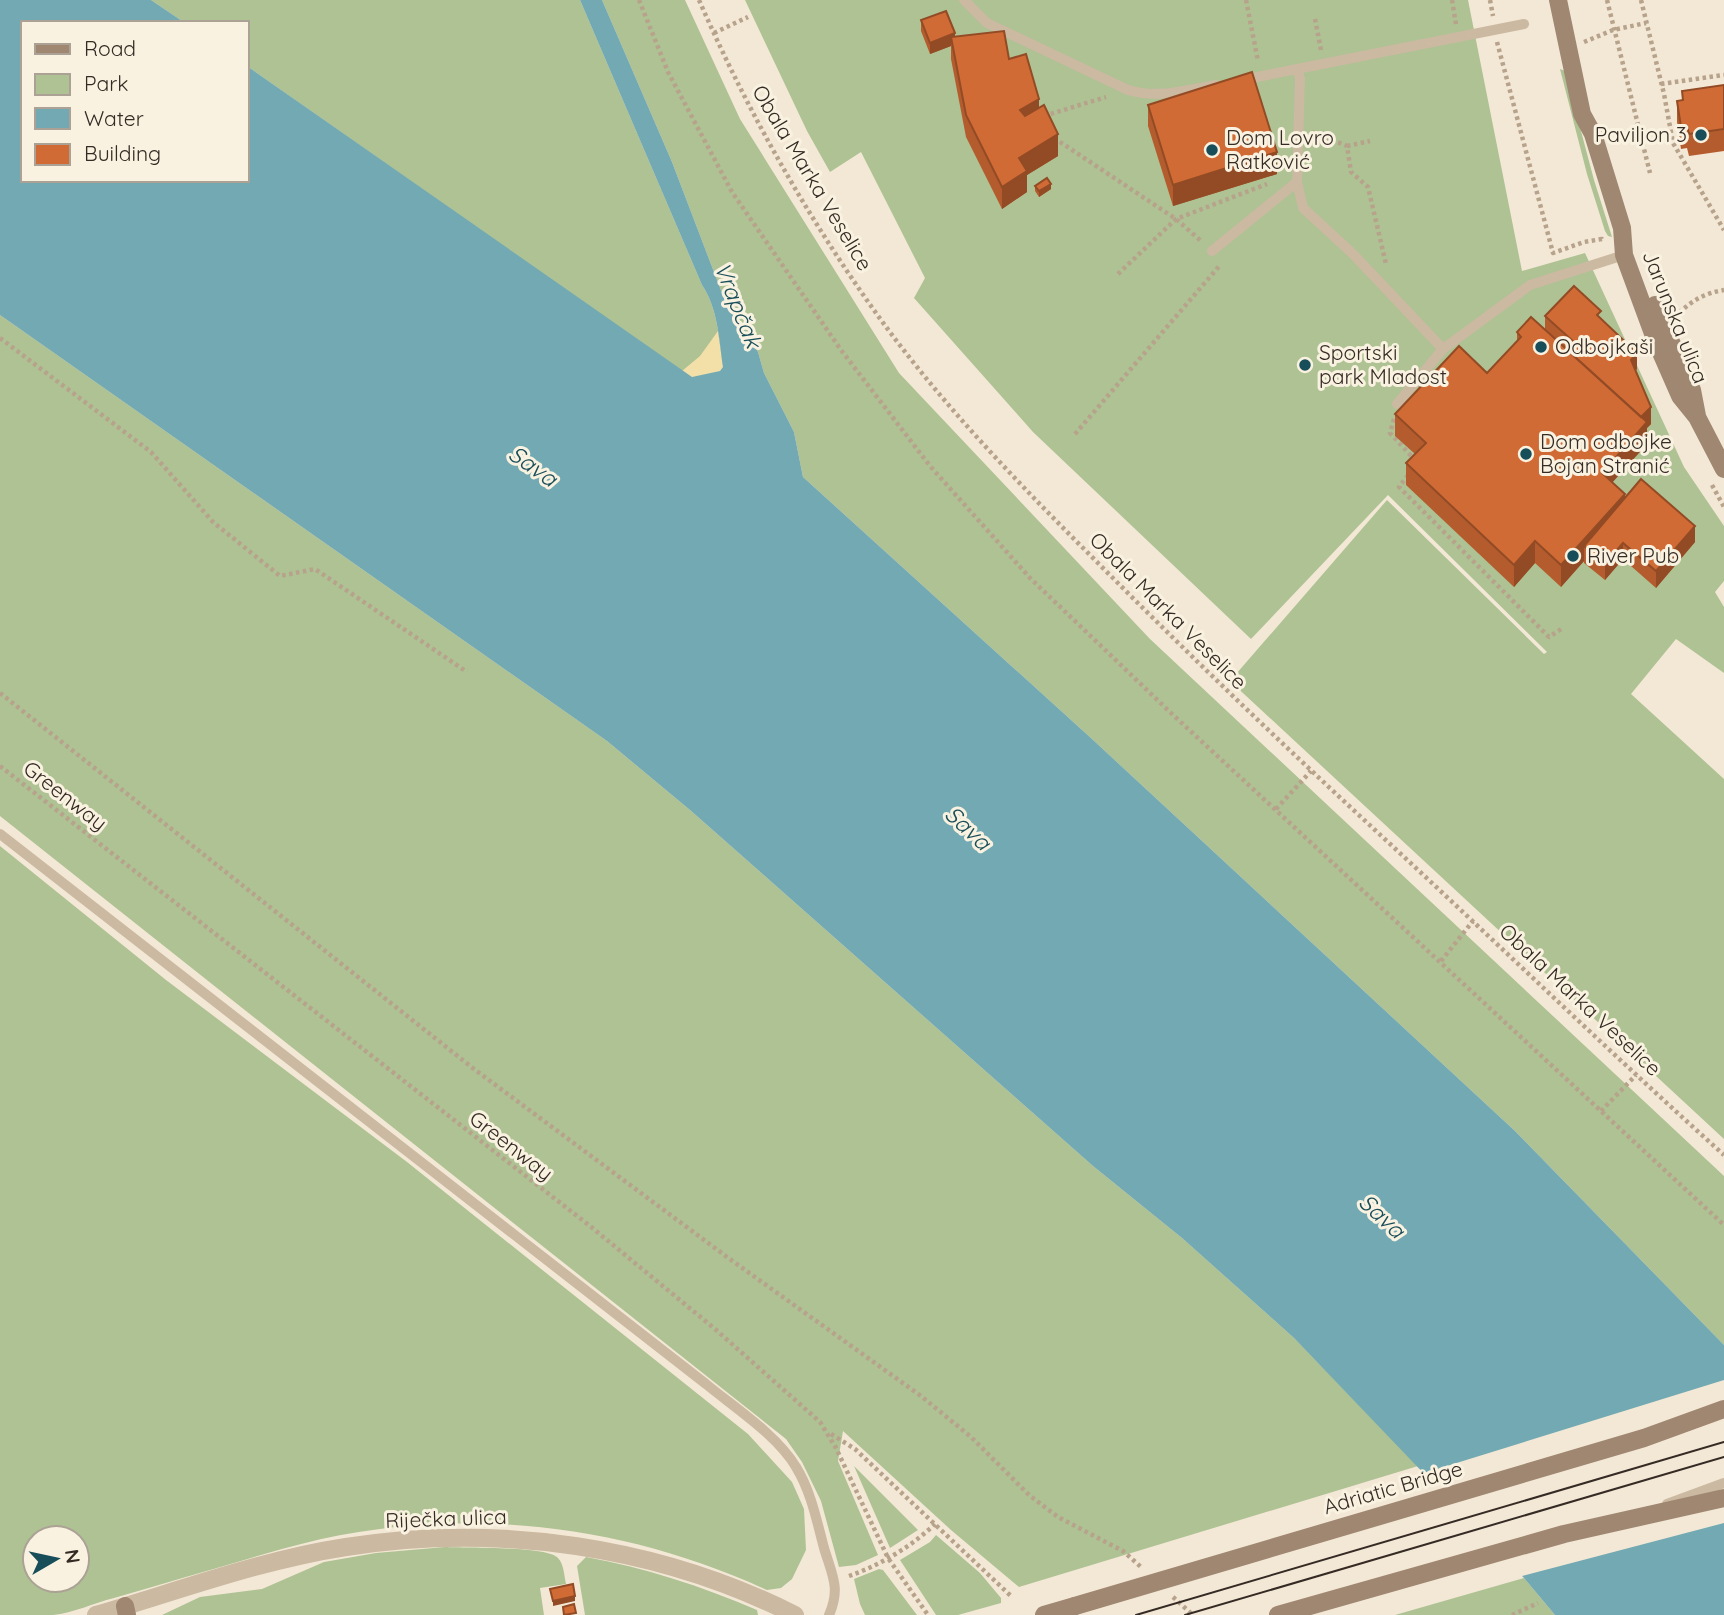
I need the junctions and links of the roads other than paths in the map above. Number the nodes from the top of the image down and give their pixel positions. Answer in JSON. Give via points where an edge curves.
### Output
{"nodes":[{"id":1,"x":964,"y":0,"type":"edge"},
{"id":2,"x":1559,"y":0,"type":"edge"},
{"id":3,"x":1570,"y":0,"type":"edge"},
{"id":4,"x":1524,"y":24,"type":"dead end"},
{"id":5,"x":1297,"y":69,"type":"junction"},
{"id":6,"x":1236,"y":81,"type":"edge"},
{"id":7,"x":1223,"y":83,"type":"edge"},
{"id":8,"x":1593,"y":134,"type":"junction"},
{"id":9,"x":1298,"y":178,"type":"junction"},
{"id":10,"x":1622,"y":228,"type":"junction"},
{"id":11,"x":1212,"y":251,"type":"road end"},
{"id":12,"x":1625,"y":255,"type":"junction"},
{"id":13,"x":1443,"y":349,"type":"junction"},
{"id":14,"x":1397,"y":404,"type":"road end"},
{"id":15,"x":1697,"y":417,"type":"junction"},
{"id":16,"x":1724,"y":469,"type":"edge"},
{"id":17,"x":0,"y":834,"type":"edge"},
{"id":18,"x":1724,"y":1409,"type":"edge"},
{"id":19,"x":1724,"y":1483,"type":"edge"},
{"id":20,"x":1724,"y":1498,"type":"edge"},
{"id":21,"x":1616,"y":1522,"type":"junction"},
{"id":22,"x":126,"y":1611,"type":"edge"},
{"id":23,"x":96,"y":1615,"type":"edge"},
{"id":24,"x":795,"y":1615,"type":"edge"},
{"id":25,"x":829,"y":1615,"type":"edge"},
{"id":26,"x":1044,"y":1615,"type":"edge"},
{"id":27,"x":1278,"y":1615,"type":"edge"}],
"edges":[{"from":1,"to":7,"type":"lane","via":[[987,23],[1128,90],[1161,95]]},
{"from":2,"to":8,"type":"main road","name":"Jarunska ulica","via":[[1582,114]]},
{"from":3,"to":8,"type":"main road","name":"Jarunska ulica","via":[[1593,112]]},
{"from":4,"to":5,"type":"lane"},
{"from":5,"to":6,"type":"lane"},
{"from":5,"to":9,"type":"lane"},
{"from":8,"to":10,"type":"main road","name":"Jarunska ulica"},
{"from":9,"to":11,"type":"lane"},
{"from":9,"to":13,"type":"lane","via":[[1303,208]]},
{"from":10,"to":12,"type":"main road","name":"Jarunska ulica"},
{"from":10,"to":15,"type":"main road","name":"Jarunska ulica","via":[[1636,251],[1692,390]]},
{"from":12,"to":13,"type":"lane","via":[[1530,285]]},
{"from":12,"to":15,"type":"main road","name":"Jarunska ulica","via":[[1680,396]]},
{"from":13,"to":14,"type":"lane"},
{"from":15,"to":16,"type":"main road","name":"Jarunska ulica"},
{"from":17,"to":25,"type":"lane","via":[[779,1445],[797,1468],[835,1580],[835,1601]]},
{"from":18,"to":26,"type":"main road","name":"Adriatic Bridge","bridge":true},
{"from":19,"to":21,"type":"lane"},
{"from":20,"to":21,"type":"main road"},
{"from":21,"to":27,"type":"main road"},
{"from":22,"to":23,"type":"street","name":"Riječka ulica"},
{"from":22,"to":24,"type":"street","name":"Riječka ulica","via":[[263,1566],[347,1547],[502,1538],[634,1556],[686,1570]]}]}
